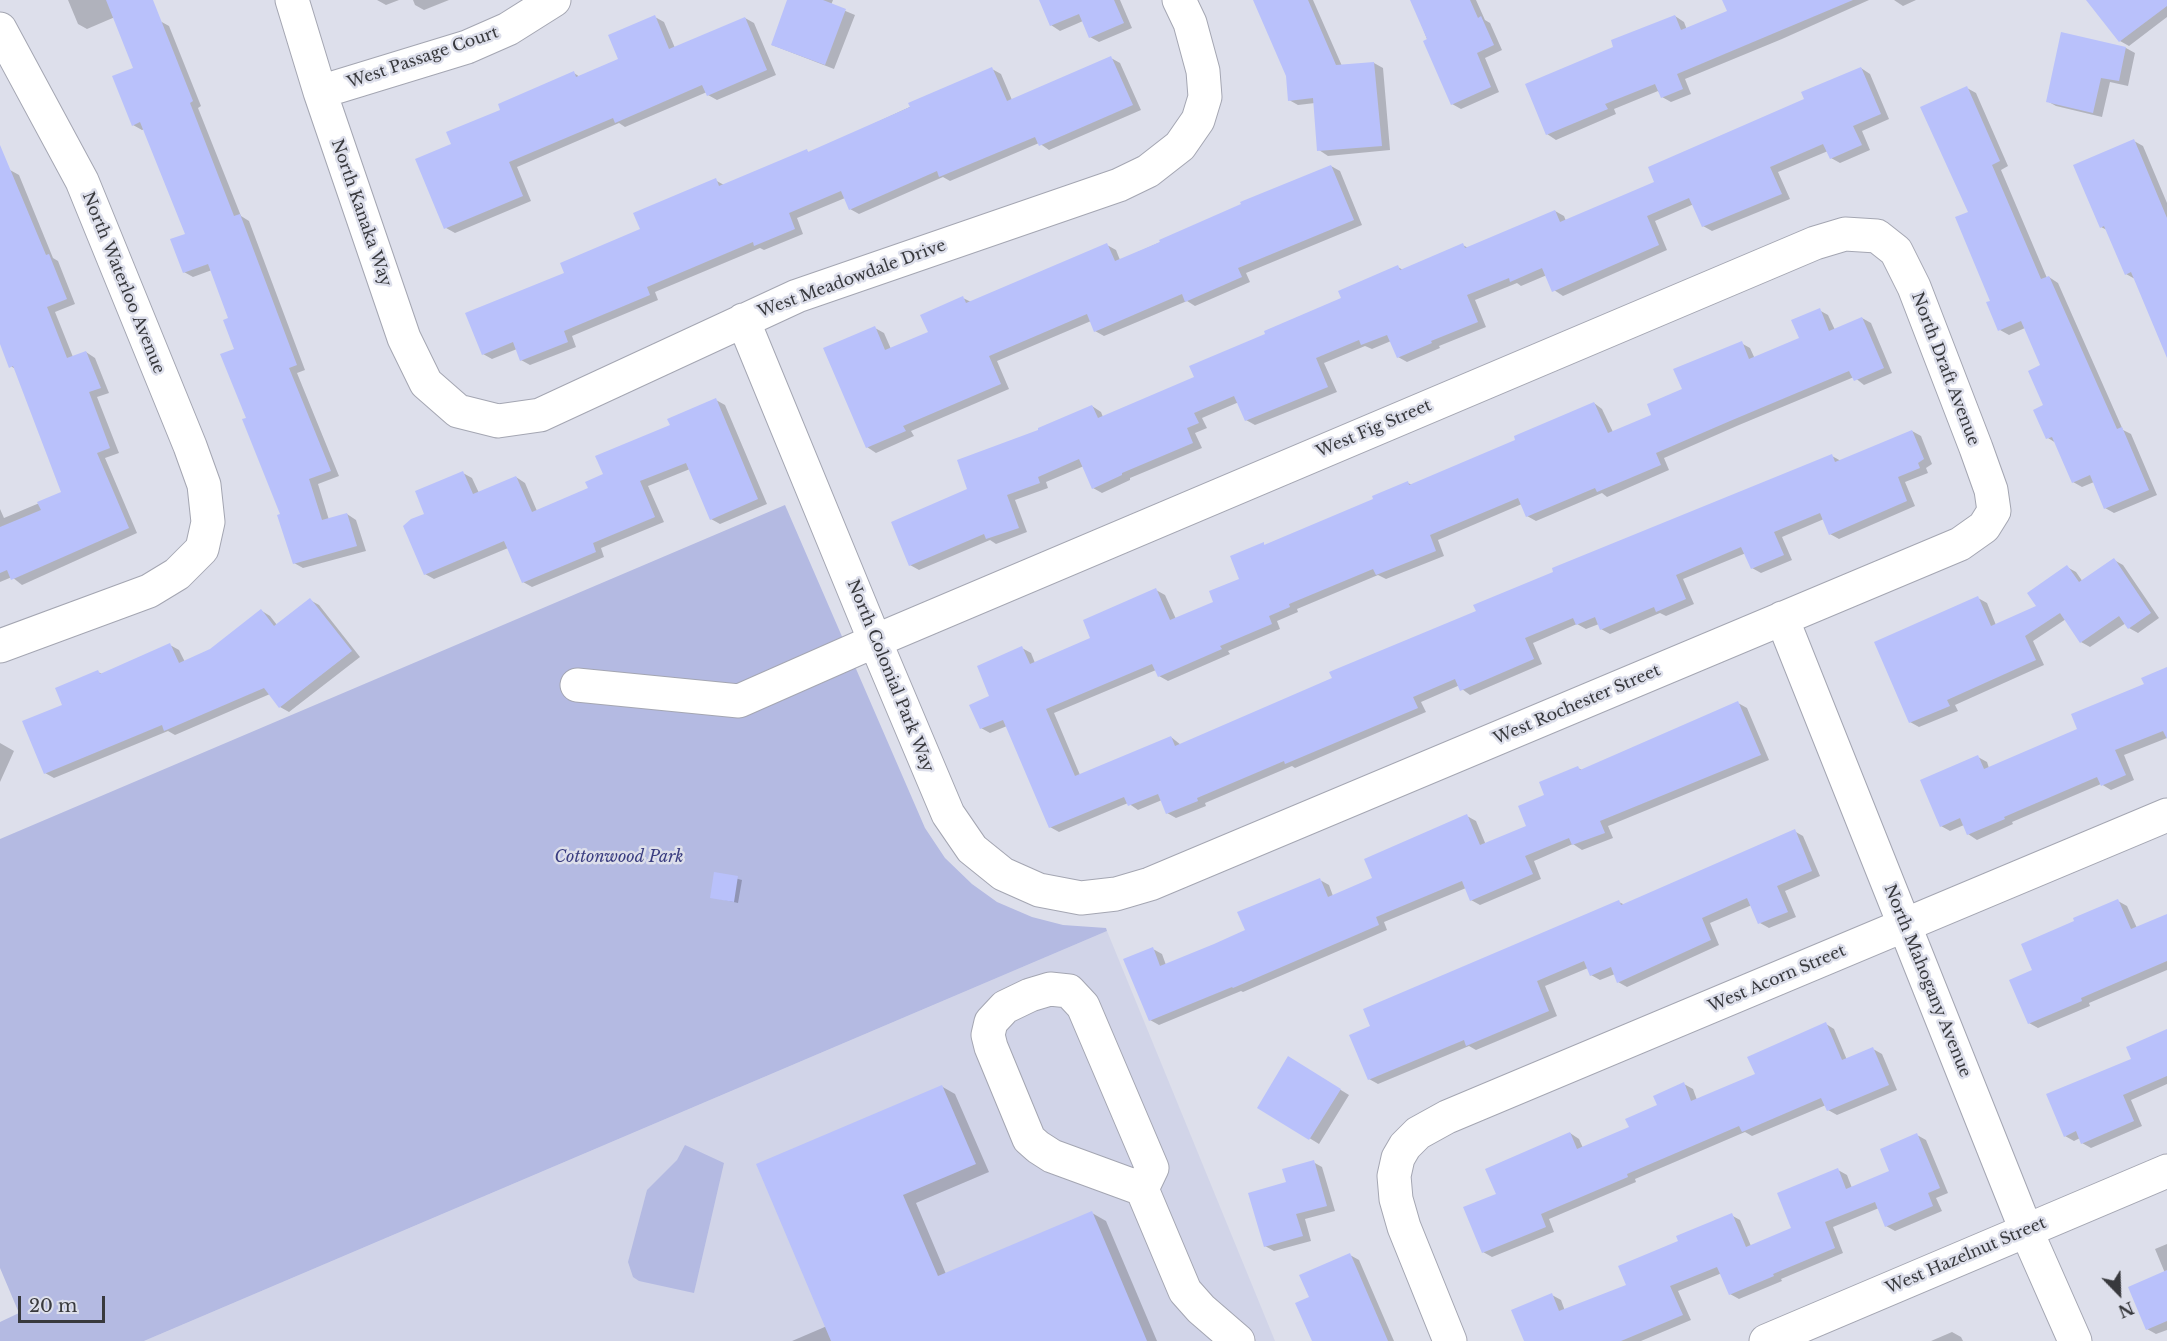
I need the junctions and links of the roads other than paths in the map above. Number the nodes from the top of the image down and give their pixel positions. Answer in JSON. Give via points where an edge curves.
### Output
{"nodes":[{"id":1,"x":292,"y":0,"type":"edge"},
{"id":2,"x":554,"y":0,"type":"edge"},
{"id":3,"x":1179,"y":0,"type":"edge"},
{"id":4,"x":0,"y":29,"type":"edge"},
{"id":5,"x":320,"y":92,"type":"junction"},
{"id":6,"x":1877,"y":236,"type":"joint"},
{"id":7,"x":743,"y":320,"type":"junction"},
{"id":8,"x":458,"y":411,"type":"joint"},
{"id":9,"x":1994,"y":511,"type":"joint"},
{"id":10,"x":1782,"y":618,"type":"junction"},
{"id":11,"x":875,"y":641,"type":"junction"},
{"id":12,"x":0,"y":646,"type":"edge"},
{"id":13,"x":577,"y":685,"type":"dead end"},
{"id":14,"x":2167,"y":815,"type":"edge"},
{"id":15,"x":1150,"y":884,"type":"joint"},
{"id":16,"x":1905,"y":925,"type":"junction"},
{"id":17,"x":2167,"y":1171,"type":"edge"},
{"id":18,"x":1142,"y":1189,"type":"junction"},
{"id":19,"x":2026,"y":1230,"type":"junction"},
{"id":20,"x":1238,"y":1341,"type":"edge"},
{"id":21,"x":1450,"y":1341,"type":"edge"},
{"id":22,"x":1766,"y":1341,"type":"edge"},
{"id":23,"x":2075,"y":1341,"type":"edge"}],
"edges":[{"from":1,"to":5,"type":"street","name":"North Kanaka Way"},
{"from":2,"to":5,"type":"street","name":"West Passage Court","via":[[508,29],[467,46]]},
{"from":3,"to":7,"type":"street","name":"West Meadowdale Drive","via":[[1190,23],[1203,71],[1205,98],[1198,120],[1180,146],[1148,171],[1119,185],[797,296]]},
{"from":4,"to":12,"type":"street","name":"North Waterloo Avenue","via":[[82,181],[190,446],[204,485],[208,522],[202,549],[177,574],[149,591]]},
{"from":5,"to":8,"type":"street","name":"North Kanaka Way","via":[[404,338],[426,384]]},
{"from":6,"to":9,"type":"street","name":"North Draft Avenue","via":[[1896,251],[1914,287],[1991,490]]},
{"from":6,"to":11,"type":"street","name":"West Fig Street","via":[[1845,234],[1815,243]]},
{"from":7,"to":8,"type":"street","name":"West Meadowdale Drive","via":[[540,415],[498,421]]},
{"from":7,"to":11,"type":"street","name":"North Colonial Park Way"},
{"from":9,"to":10,"type":"street","name":"West Rochester Street","via":[[1984,527],[1960,544]]},
{"from":10,"to":15,"type":"street","name":"West Rochester Street"},
{"from":10,"to":16,"type":"street","name":"North Mahogany Avenue"},
{"from":11,"to":13,"type":"street","name":"West Fig Street","via":[[739,701]]},
{"from":11,"to":15,"type":"street","name":"North Colonial Park Way","via":[[948,814],[972,849],[1003,874],[1039,890],[1081,898],[1116,894]]},
{"from":14,"to":16,"type":"street","name":"West Acorn Street"},
{"from":16,"to":19,"type":"street","name":"North Mahogany Avenue"},
{"from":16,"to":21,"type":"street","name":"West Acorn Street","via":[[1447,1117],[1418,1133],[1398,1158],[1395,1198]]},
{"from":17,"to":19,"type":"street","name":"West Hazelnut Street"},
{"from":18,"to":18,"type":"street","via":[[1152,1168],[1083,1006],[1069,991],[1050,989],[1005,1006],[991,1022],[988,1035],[1029,1139],[1052,1156]]},
{"from":18,"to":20,"type":"street","via":[[1185,1291]]},
{"from":19,"to":22,"type":"street","name":"West Hazelnut Street"},
{"from":19,"to":23,"type":"street","name":"North Mahogany Avenue"}]}
